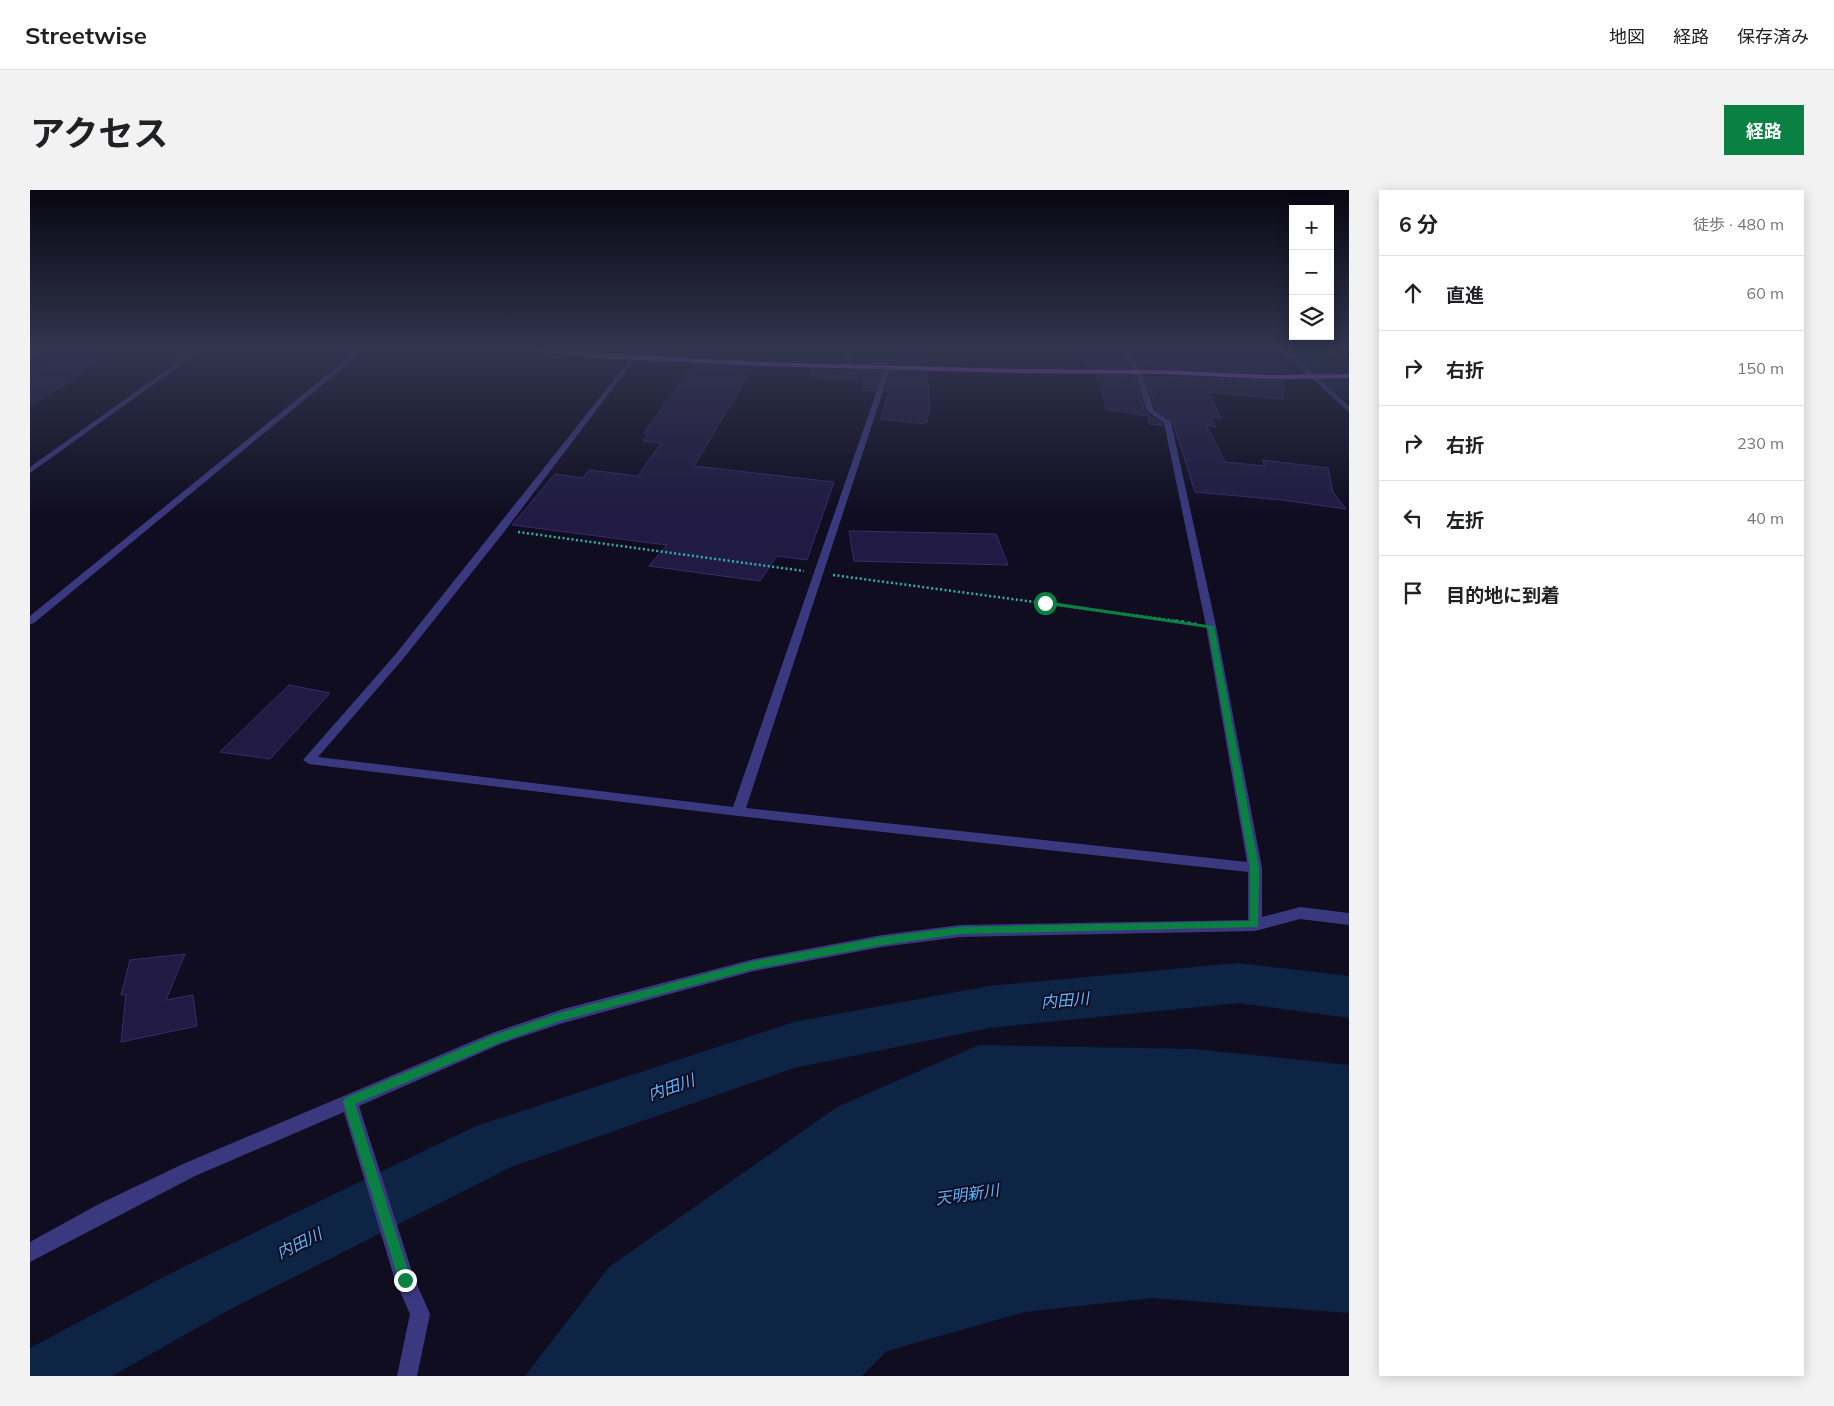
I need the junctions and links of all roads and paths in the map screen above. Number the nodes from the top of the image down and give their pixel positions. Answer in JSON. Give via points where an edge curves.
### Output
{"nodes":[{"id":1,"x":123,"y":404,"type":"edge"},
{"id":2,"x":295,"y":404,"type":"edge"},
{"id":3,"x":597,"y":404,"type":"edge"},
{"id":4,"x":875,"y":404,"type":"edge"},
{"id":5,"x":1149,"y":404,"type":"edge"},
{"id":6,"x":30,"y":471,"type":"edge"},
{"id":7,"x":501,"y":530,"type":"junction"},
{"id":8,"x":818,"y":573,"type":"junction"},
{"id":9,"x":30,"y":621,"type":"edge"},
{"id":10,"x":1211,"y":626,"type":"junction"},
{"id":11,"x":738,"y":812,"type":"junction"},
{"id":12,"x":1255,"y":868,"type":"junction"},
{"id":13,"x":1349,"y":919,"type":"edge"},
{"id":14,"x":1255,"y":924,"type":"junction"},
{"id":15,"x":349,"y":1102,"type":"junction"},
{"id":16,"x":30,"y":1252,"type":"edge"},
{"id":17,"x":407,"y":1376,"type":"edge"}],
"edges":[{"from":1,"to":6,"type":"street"},
{"from":2,"to":9,"type":"street"},
{"from":3,"to":7,"type":"street"},
{"from":4,"to":8,"type":"street"},
{"from":5,"to":10,"type":"street","via":[[1151,411],[1167,422]]},
{"from":7,"to":8,"type":"path"},
{"from":7,"to":11,"type":"street","via":[[399,657],[309,760]]},
{"from":8,"to":10,"type":"path"},
{"from":8,"to":11,"type":"street"},
{"from":10,"to":12,"type":"street"},
{"from":11,"to":12,"type":"street"},
{"from":12,"to":14,"type":"street"},
{"from":13,"to":14,"type":"street","via":[[1300,913]]},
{"from":14,"to":15,"type":"street","via":[[960,930],[763,963],[563,1016],[498,1038]]},
{"from":15,"to":16,"type":"street","via":[[189,1170]]},
{"from":15,"to":17,"type":"street","via":[[405,1280],[420,1314]]}]}
